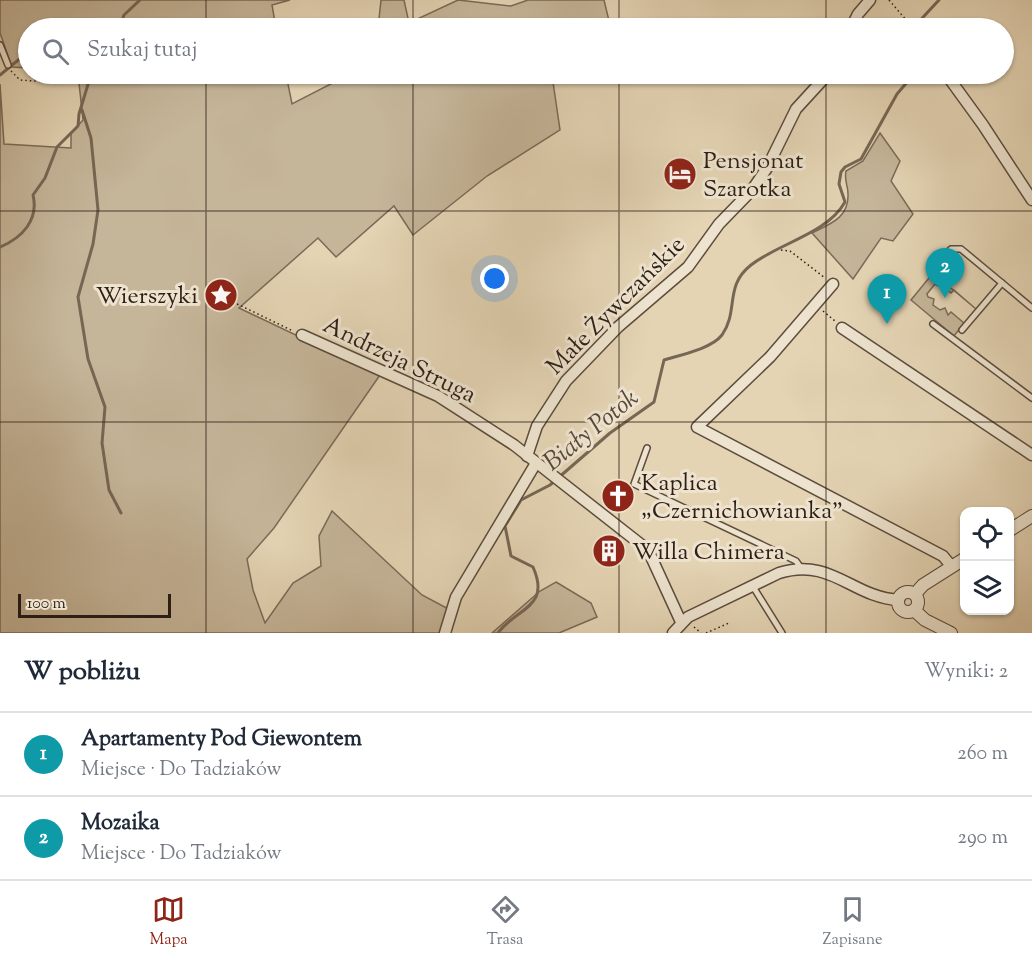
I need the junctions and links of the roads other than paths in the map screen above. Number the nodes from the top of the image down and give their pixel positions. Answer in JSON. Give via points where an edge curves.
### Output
{"nodes":[{"id":1,"x":870,"y":0,"type":"edge"},
{"id":2,"x":856,"y":18,"type":"edge"},
{"id":3,"x":0,"y":45,"type":"edge"},
{"id":4,"x":8,"y":65,"type":"dead end"},
{"id":5,"x":819,"y":84,"type":"edge"},
{"id":6,"x":953,"y":84,"type":"edge"},
{"id":7,"x":1032,"y":200,"type":"edge"},
{"id":8,"x":932,"y":268,"type":"dead end"},
{"id":9,"x":1002,"y":283,"type":"junction"},
{"id":10,"x":833,"y":284,"type":"road end"},
{"id":11,"x":1032,"y":308,"type":"edge"},
{"id":12,"x":933,"y":324,"type":"dead end"},
{"id":13,"x":842,"y":328,"type":"dead end"},
{"id":14,"x":962,"y":330,"type":"dead end"},
{"id":15,"x":302,"y":335,"type":"road end"},
{"id":16,"x":1032,"y":398,"type":"edge"},
{"id":17,"x":647,"y":448,"type":"dead end"},
{"id":18,"x":1032,"y":455,"type":"edge"},
{"id":19,"x":527,"y":456,"type":"junction"},
{"id":20,"x":536,"y":463,"type":"junction"},
{"id":21,"x":1030,"y":521,"type":"edge"},
{"id":22,"x":1014,"y":528,"type":"edge"},
{"id":23,"x":961,"y":561,"type":"edge"},
{"id":24,"x":952,"y":567,"type":"junction"},
{"id":25,"x":801,"y":568,"type":"junction"},
{"id":26,"x":752,"y":585,"type":"junction"},
{"id":27,"x":915,"y":594,"type":"junction"},
{"id":28,"x":899,"y":600,"type":"junction"},
{"id":29,"x":914,"y":610,"type":"junction"},
{"id":30,"x":687,"y":623,"type":"junction"},
{"id":31,"x":445,"y":633,"type":"edge"},
{"id":32,"x":673,"y":633,"type":"edge"},
{"id":33,"x":782,"y":633,"type":"edge"},
{"id":34,"x":951,"y":633,"type":"edge"}],
"edges":[{"from":1,"to":2,"type":"street"},
{"from":3,"to":4,"type":"lane"},
{"from":5,"to":19,"type":"street","name":"Małe Żywczańskie","via":[[796,109],[752,190],[688,267],[618,327],[566,381],[537,426]]},
{"from":6,"to":7,"type":"street"},
{"from":8,"to":9,"type":"lane","via":[[955,247]]},
{"from":9,"to":11,"type":"lane"},
{"from":9,"to":14,"type":"lane"},
{"from":10,"to":24,"type":"street","via":[[770,357],[696,427],[943,556]]},
{"from":12,"to":16,"type":"lane"},
{"from":13,"to":18,"type":"street"},
{"from":15,"to":19,"type":"street","name":"Andrzeja Struga","via":[[450,402]]},
{"from":17,"to":25,"type":"lane","via":[[634,484],[796,561]]},
{"from":19,"to":20,"type":"street","name":"Andrzeja Struga"},
{"from":20,"to":30,"type":"street","name":"Andrzeja Struga","via":[[648,550]]},
{"from":20,"to":31,"type":"street","via":[[456,597]]},
{"from":21,"to":22,"type":"street"},
{"from":23,"to":24,"type":"street"},
{"from":24,"to":27,"type":"street"},
{"from":25,"to":26,"type":"street"},
{"from":25,"to":28,"type":"street","via":[[822,570],[879,597]]},
{"from":26,"to":30,"type":"street"},
{"from":26,"to":33,"type":"lane"},
{"from":27,"to":28,"type":"street","via":[[906,592]]},
{"from":27,"to":29,"type":"street","via":[[918,602]]},
{"from":28,"to":29,"type":"street","via":[[903,610]]},
{"from":29,"to":34,"type":"street"},
{"from":30,"to":32,"type":"street"}]}
